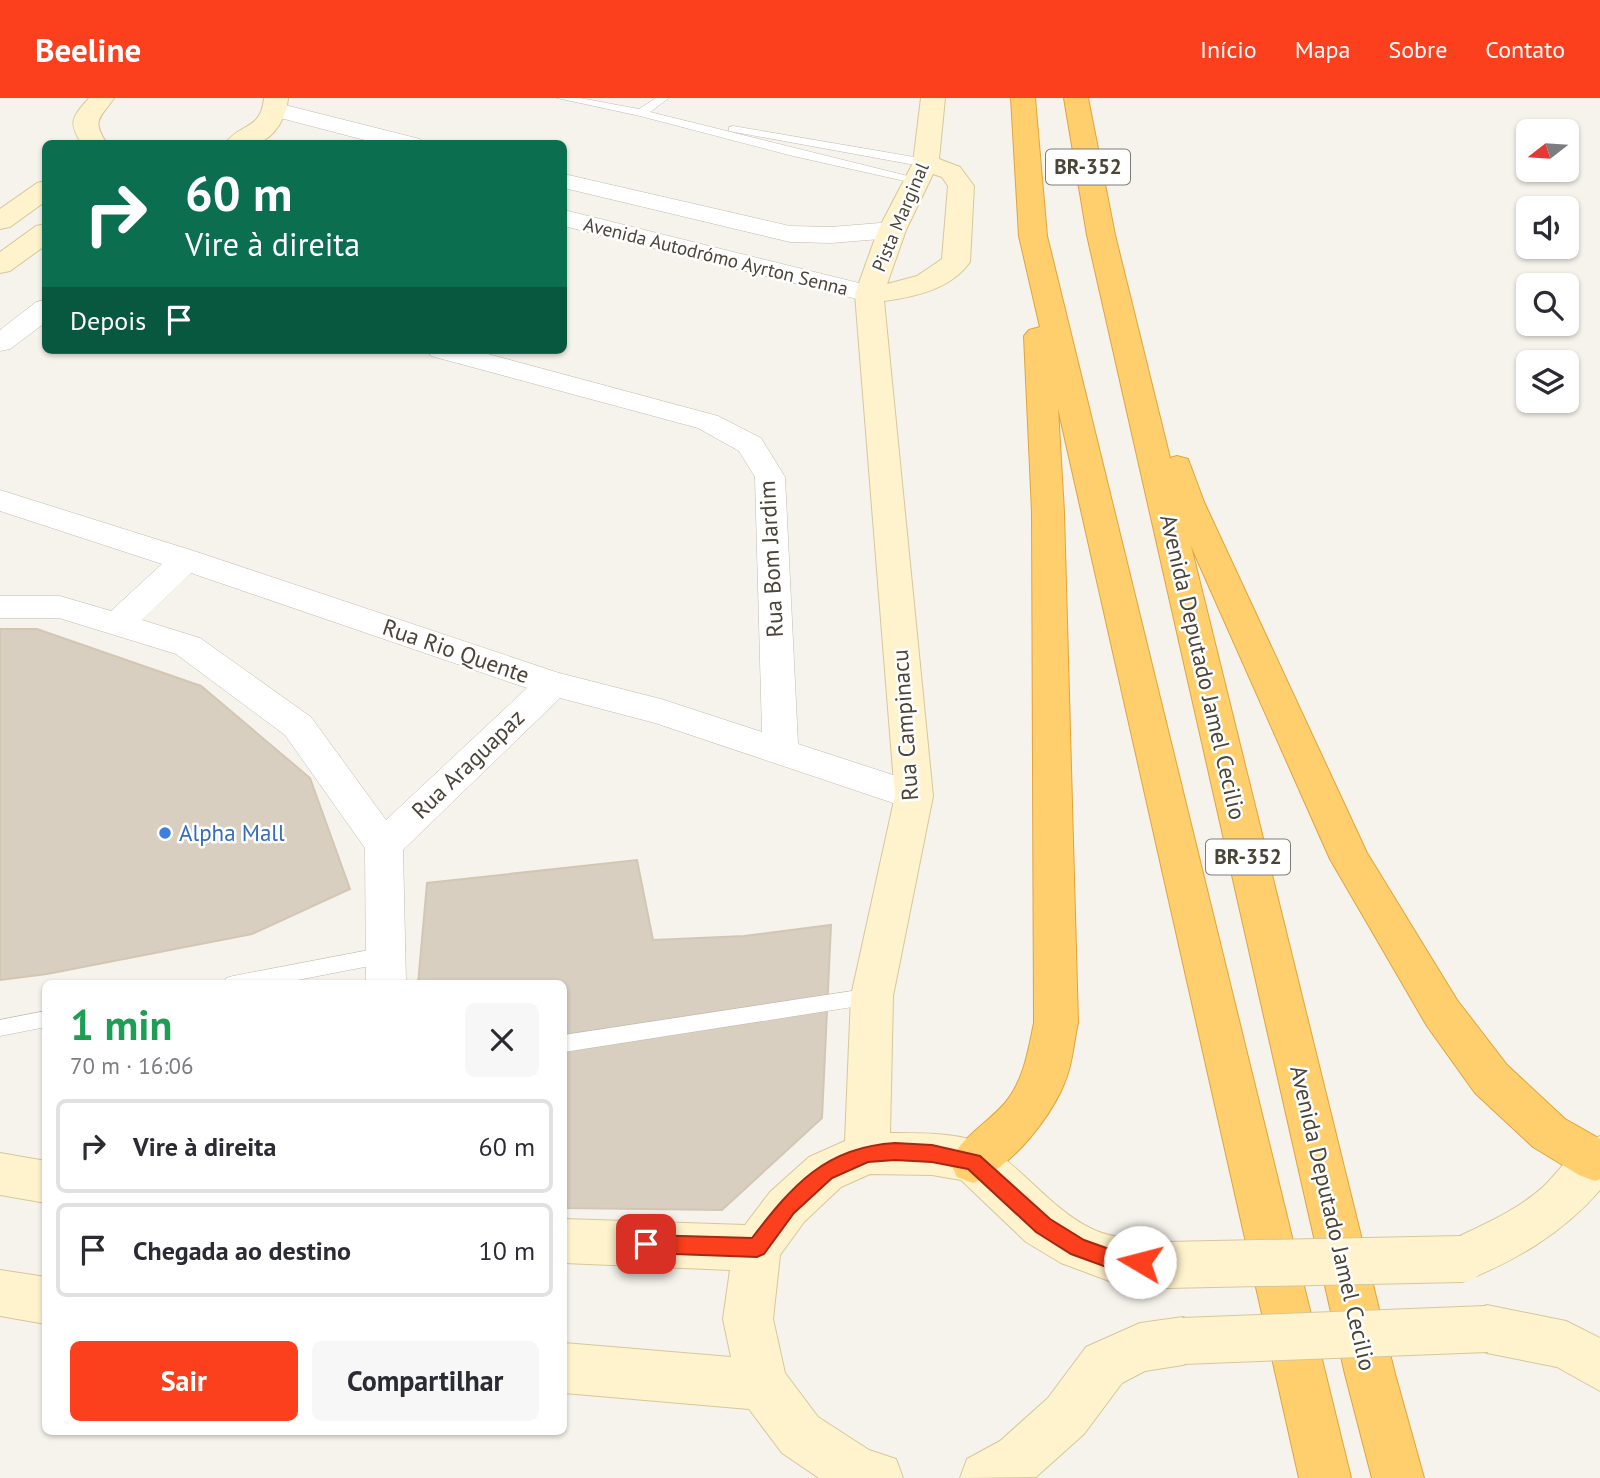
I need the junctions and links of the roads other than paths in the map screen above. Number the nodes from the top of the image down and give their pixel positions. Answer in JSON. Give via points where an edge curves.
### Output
{"nodes":[{"id":1,"x":563,"y":98,"type":"edge"},
{"id":2,"x":663,"y":98,"type":"edge"},
{"id":3,"x":933,"y":98,"type":"edge"},
{"id":4,"x":1024,"y":98,"type":"edge"},
{"id":5,"x":1076,"y":98,"type":"edge"},
{"id":6,"x":89,"y":101,"type":"edge"},
{"id":7,"x":276,"y":104,"type":"edge"},
{"id":8,"x":641,"y":113,"type":"junction"},
{"id":9,"x":685,"y":124,"type":"junction"},
{"id":10,"x":800,"y":139,"type":"junction"},
{"id":11,"x":92,"y":140,"type":"edge"},
{"id":12,"x":251,"y":140,"type":"edge"},
{"id":13,"x":398,"y":140,"type":"edge"},
{"id":14,"x":793,"y":153,"type":"junction"},
{"id":15,"x":922,"y":171,"type":"junction"},
{"id":16,"x":567,"y":182,"type":"edge"},
{"id":17,"x":42,"y":192,"type":"edge"},
{"id":18,"x":567,"y":219,"type":"edge"},
{"id":19,"x":0,"y":221,"type":"edge"},
{"id":20,"x":892,"y":230,"type":"junction"},
{"id":21,"x":42,"y":235,"type":"edge"},
{"id":22,"x":1101,"y":235,"type":"junction"},
{"id":23,"x":1033,"y":236,"type":"junction"},
{"id":24,"x":0,"y":265,"type":"edge"},
{"id":25,"x":869,"y":294,"type":"junction"},
{"id":26,"x":42,"y":311,"type":"edge"},
{"id":27,"x":0,"y":343,"type":"edge"},
{"id":28,"x":456,"y":354,"type":"edge"},
{"id":29,"x":0,"y":500,"type":"edge"},
{"id":30,"x":186,"y":560,"type":"junction"},
{"id":31,"x":0,"y":607,"type":"edge"},
{"id":32,"x":117,"y":624,"type":"junction"},
{"id":33,"x":553,"y":684,"type":"junction"},
{"id":34,"x":780,"y":750,"type":"junction"},
{"id":35,"x":914,"y":796,"type":"junction"},
{"id":36,"x":384,"y":845,"type":"junction"},
{"id":37,"x":386,"y":969,"type":"edge"},
{"id":38,"x":274,"y":980,"type":"edge"},
{"id":39,"x":872,"y":996,"type":"junction"},
{"id":40,"x":42,"y":1020,"type":"edge"},
{"id":41,"x":0,"y":1028,"type":"edge"},
{"id":42,"x":567,"y":1044,"type":"edge"},
{"id":43,"x":867,"y":1153,"type":"junction"},
{"id":44,"x":1597,"y":1158,"type":"edge"},
{"id":45,"x":973,"y":1162,"type":"junction"},
{"id":46,"x":0,"y":1174,"type":"edge"},
{"id":47,"x":42,"y":1181,"type":"edge"},
{"id":48,"x":567,"y":1241,"type":"edge"},
{"id":49,"x":757,"y":1248,"type":"junction"},
{"id":50,"x":0,"y":1293,"type":"edge"},
{"id":51,"x":42,"y":1300,"type":"edge"},
{"id":52,"x":1600,"y":1366,"type":"edge"},
{"id":53,"x":567,"y":1368,"type":"edge"},
{"id":54,"x":762,"y":1385,"type":"junction"},
{"id":55,"x":877,"y":1478,"type":"edge"},
{"id":56,"x":986,"y":1478,"type":"edge"},
{"id":57,"x":1325,"y":1478,"type":"edge"},
{"id":58,"x":1398,"y":1478,"type":"edge"}],
"edges":[{"from":1,"to":8,"type":"lane"},
{"from":2,"to":8,"type":"lane"},
{"from":3,"to":15,"type":"street","name":"Pista Marginal"},
{"from":4,"to":23,"type":"highway","number":"BR-352"},
{"from":5,"to":22,"type":"highway","name":"Avenida Deputado Jamel Cecilio","number":"BR-352"},
{"from":6,"to":11,"type":"street","via":[[85,129]]},
{"from":7,"to":12,"type":"street","via":[[266,125]]},
{"from":7,"to":13,"type":"street"},
{"from":8,"to":9,"type":"lane"},
{"from":9,"to":10,"type":"lane"},
{"from":9,"to":14,"type":"lane"},
{"from":10,"to":14,"type":"lane"},
{"from":10,"to":15,"type":"lane"},
{"from":14,"to":15,"type":"lane"},
{"from":15,"to":20,"type":"street","name":"Pista Marginal"},
{"from":15,"to":25,"type":"street","via":[[951,172],[961,186],[956,262],[920,286]]},
{"from":16,"to":20,"type":"street","name":"Avenida Autodrómo Ayrton Senna","via":[[790,234]]},
{"from":17,"to":19,"type":"street"},
{"from":18,"to":25,"type":"street","name":"Avenida Autodrómo Ayrton Senna"},
{"from":20,"to":25,"type":"street","name":"Pista Marginal"},
{"from":21,"to":24,"type":"street"},
{"from":22,"to":44,"type":"highway","via":[[1188,502],[1350,859],[1442,1013],[1491,1079],[1549,1133]]},
{"from":22,"to":58,"type":"highway","name":"Avenida Deputado Jamel Cecilio","number":"BR-352"},
{"from":23,"to":45,"type":"highway","via":[[1048,512],[1056,1023],[1045,1076],[1027,1107]]},
{"from":23,"to":57,"type":"highway","number":"BR-352"},
{"from":25,"to":35,"type":"street","name":"Rua Campinacu"},
{"from":26,"to":27,"type":"street"},
{"from":28,"to":34,"type":"street","name":"Rua Bom Jardim","via":[[708,422],[750,445],[770,477]]},
{"from":29,"to":30,"type":"street","name":"Rua Rio Quente"},
{"from":30,"to":32,"type":"street"},
{"from":30,"to":33,"type":"street","name":"Rua Rio Quente"},
{"from":31,"to":32,"type":"street","via":[[60,607]]},
{"from":32,"to":36,"type":"street","via":[[188,646],[299,726]]},
{"from":33,"to":34,"type":"street","name":"Rua Rio Quente"},
{"from":33,"to":36,"type":"street","name":"Rua Araguapaz"},
{"from":34,"to":35,"type":"street","name":"Rua Rio Quente"},
{"from":35,"to":39,"type":"street","name":"Rua Campinacu"},
{"from":36,"to":37,"type":"street"},
{"from":37,"to":38,"type":"lane"},
{"from":39,"to":42,"type":"lane"},
{"from":39,"to":43,"type":"street","name":"Rua Campinacu"},
{"from":40,"to":41,"type":"lane"},
{"from":43,"to":45,"type":"street","via":[[932,1154]]},
{"from":43,"to":49,"type":"street","via":[[825,1172],[788,1207]]},
{"from":44,"to":45,"type":"street","bridge":true,"via":[[1560,1202],[1524,1228],[1462,1259],[1167,1265],[1112,1259],[1078,1247],[1043,1226]]},
{"from":46,"to":47,"type":"street"},
{"from":48,"to":49,"type":"street"},
{"from":49,"to":54,"type":"street","via":[[748,1319]]},
{"from":50,"to":51,"type":"street"},
{"from":52,"to":56,"type":"street","bridge":true,"via":[[1566,1345],[1487,1329],[1183,1341],[1140,1347],[1104,1365],[1066,1416],[1018,1459]]},
{"from":53,"to":54,"type":"street"},
{"from":54,"to":55,"type":"street","via":[[800,1435],[858,1473]]}]}
